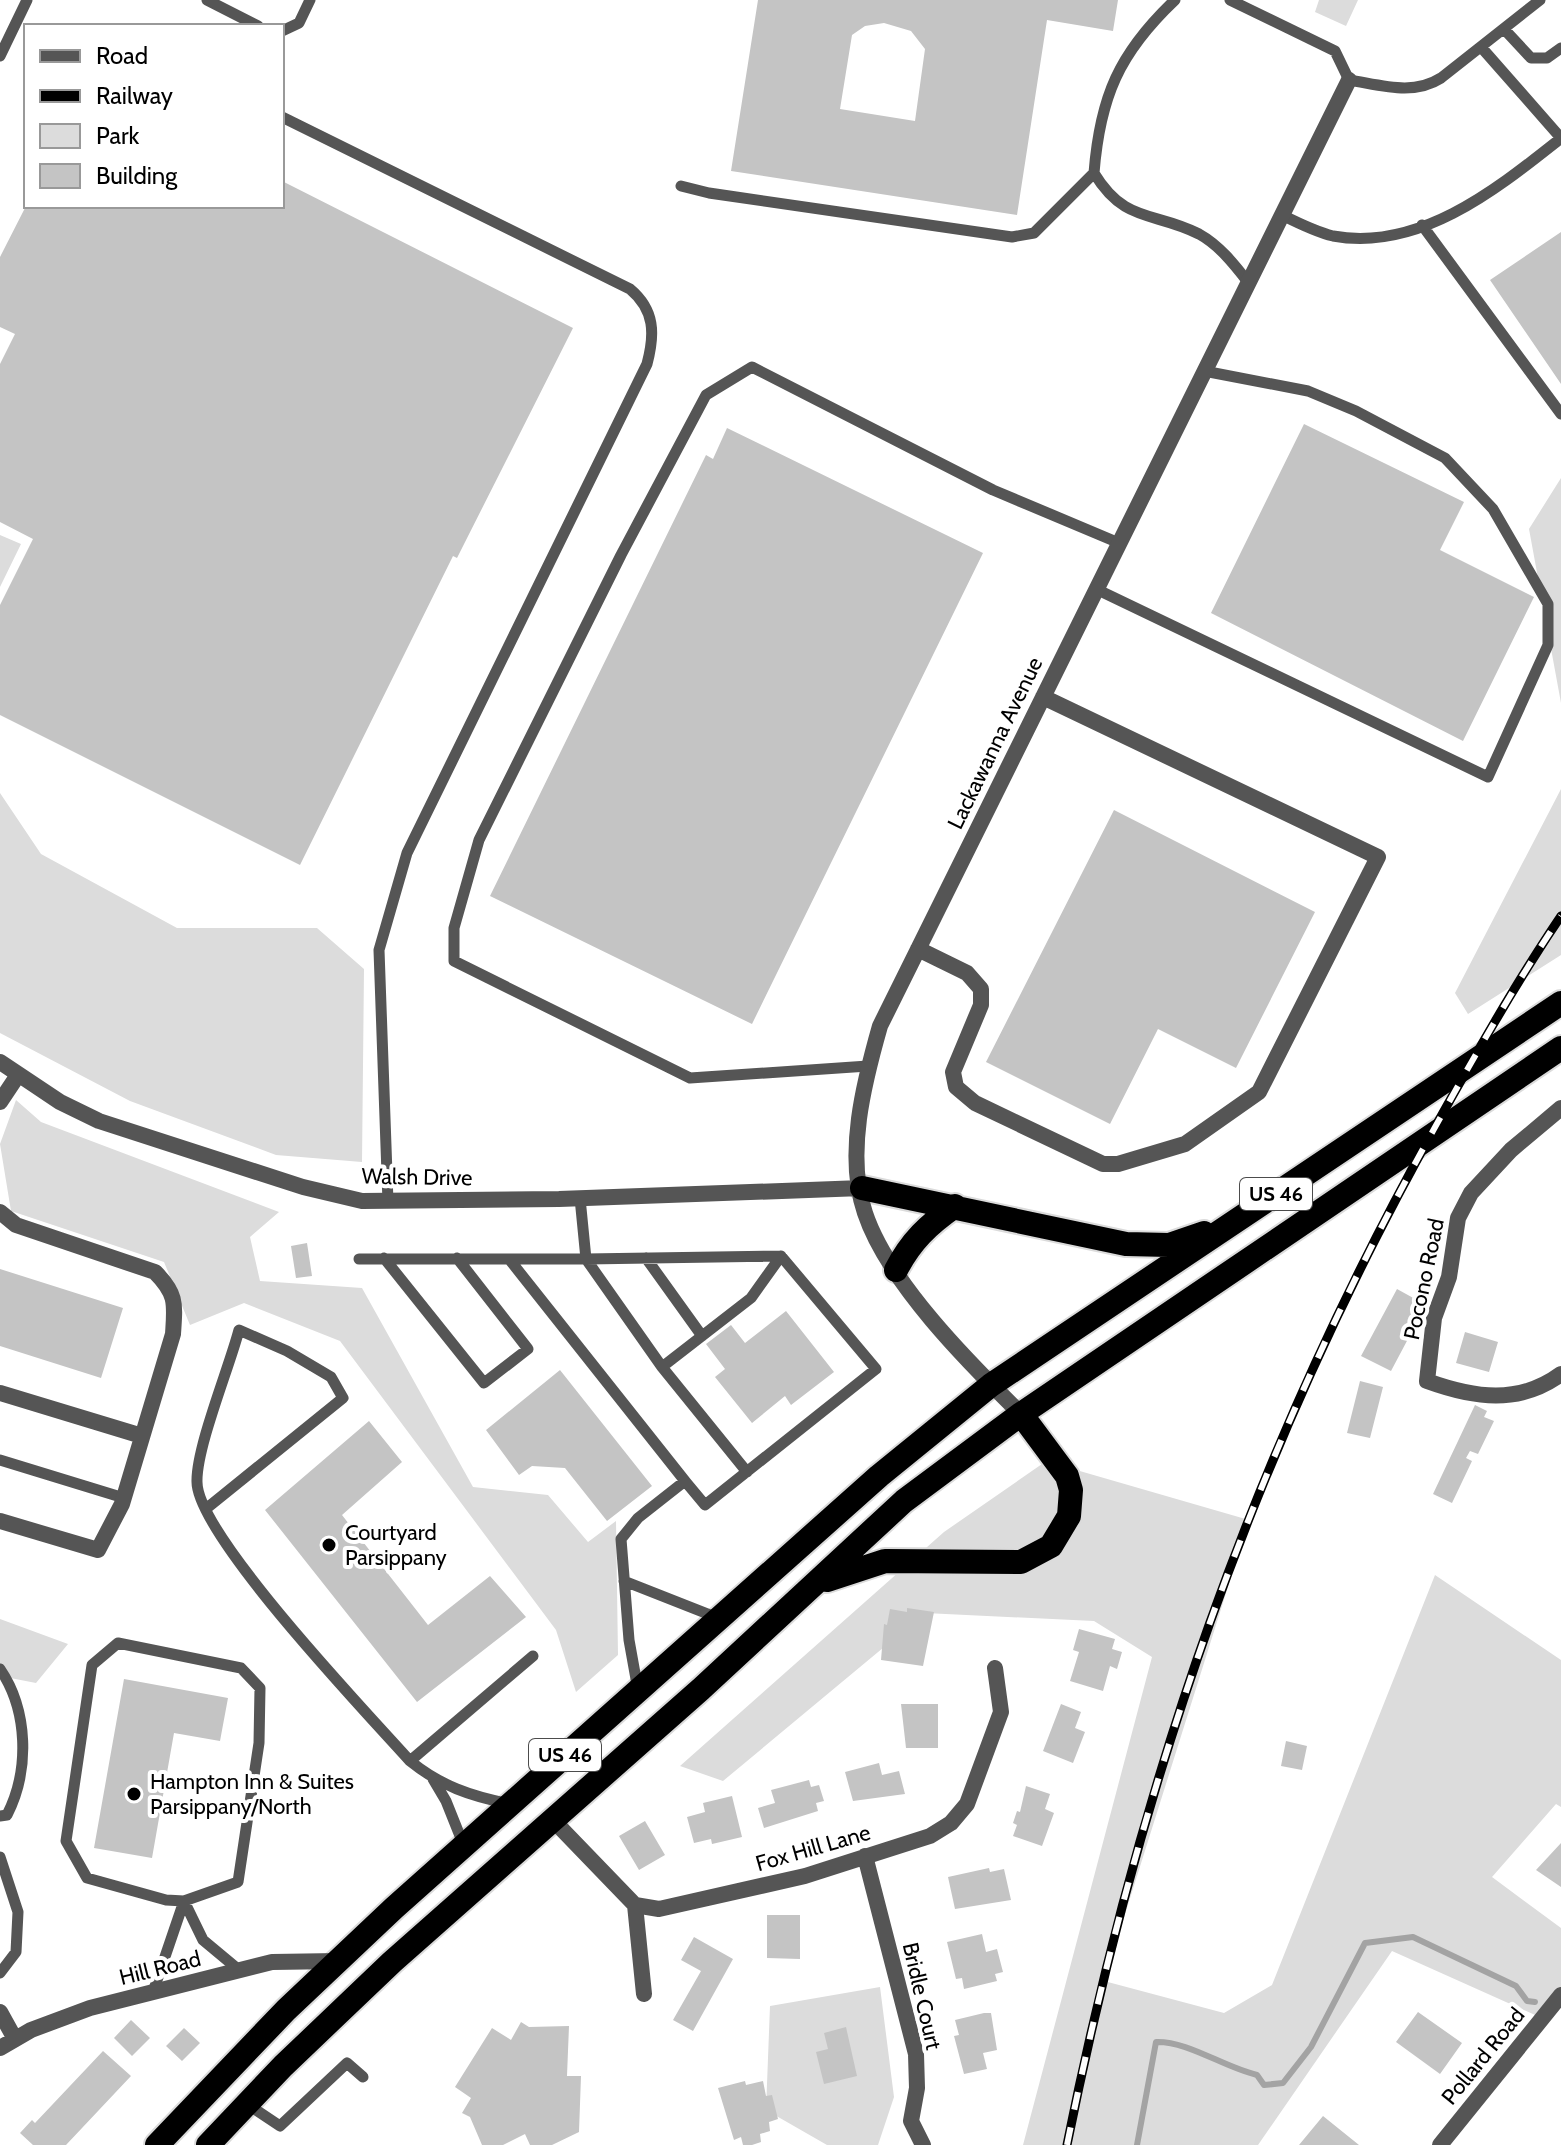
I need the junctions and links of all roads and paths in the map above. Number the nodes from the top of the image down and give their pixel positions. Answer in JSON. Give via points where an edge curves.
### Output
{"nodes":[{"id":1,"x":27,"y":0,"type":"edge"},
{"id":2,"x":207,"y":0,"type":"edge"},
{"id":3,"x":310,"y":0,"type":"edge"},
{"id":4,"x":1175,"y":0,"type":"edge"},
{"id":5,"x":1230,"y":0,"type":"edge"},
{"id":6,"x":1540,"y":0,"type":"edge"},
{"id":7,"x":254,"y":24,"type":"edge"},
{"id":8,"x":1504,"y":29,"type":"junction"},
{"id":9,"x":284,"y":30,"type":"edge"},
{"id":10,"x":1481,"y":47,"type":"junction"},
{"id":11,"x":1561,"y":48,"type":"edge"},
{"id":12,"x":0,"y":56,"type":"edge"},
{"id":13,"x":1349,"y":80,"type":"junction"},
{"id":14,"x":284,"y":118,"type":"edge"},
{"id":15,"x":1560,"y":138,"type":"edge"},
{"id":16,"x":1094,"y":173,"type":"junction"},
{"id":17,"x":681,"y":186,"type":"dead end"},
{"id":18,"x":1282,"y":215,"type":"junction"},
{"id":19,"x":1422,"y":225,"type":"junction"},
{"id":20,"x":1248,"y":282,"type":"junction"},
{"id":21,"x":1204,"y":371,"type":"junction"},
{"id":22,"x":1561,"y":414,"type":"edge"},
{"id":23,"x":1119,"y":543,"type":"junction"},
{"id":24,"x":1096,"y":589,"type":"junction"},
{"id":25,"x":1043,"y":697,"type":"junction"},
{"id":26,"x":918,"y":949,"type":"junction"},
{"id":27,"x":1561,"y":1003,"type":"edge"},
{"id":28,"x":1561,"y":1048,"type":"edge"},
{"id":29,"x":0,"y":1062,"type":"edge"},
{"id":30,"x":868,"y":1066,"type":"junction"},
{"id":31,"x":18,"y":1075,"type":"junction"},
{"id":32,"x":0,"y":1102,"type":"edge"},
{"id":33,"x":1561,"y":1108,"type":"edge"},
{"id":34,"x":1541,"y":1124,"type":"junction"},
{"id":35,"x":1561,"y":1129,"type":"edge"},
{"id":36,"x":862,"y":1188,"type":"junction"},
{"id":37,"x":580,"y":1198,"type":"junction"},
{"id":38,"x":388,"y":1202,"type":"junction"},
{"id":39,"x":955,"y":1206,"type":"junction"},
{"id":40,"x":0,"y":1212,"type":"edge"},
{"id":41,"x":1233,"y":1223,"type":"junction"},
{"id":42,"x":781,"y":1256,"type":"junction"},
{"id":43,"x":384,"y":1258,"type":"junction"},
{"id":44,"x":457,"y":1258,"type":"junction"},
{"id":45,"x":646,"y":1258,"type":"junction"},
{"id":46,"x":359,"y":1259,"type":"dead end"},
{"id":47,"x":509,"y":1259,"type":"junction"},
{"id":48,"x":586,"y":1259,"type":"junction"},
{"id":49,"x":896,"y":1270,"type":"junction"},
{"id":50,"x":702,"y":1336,"type":"junction"},
{"id":51,"x":662,"y":1367,"type":"junction"},
{"id":52,"x":1561,"y":1374,"type":"edge"},
{"id":53,"x":991,"y":1385,"type":"junction"},
{"id":54,"x":0,"y":1393,"type":"edge"},
{"id":55,"x":1021,"y":1414,"type":"junction"},
{"id":56,"x":142,"y":1436,"type":"junction"},
{"id":57,"x":0,"y":1460,"type":"edge"},
{"id":58,"x":747,"y":1472,"type":"junction"},
{"id":59,"x":685,"y":1481,"type":"junction"},
{"id":60,"x":124,"y":1498,"type":"junction"},
{"id":61,"x":207,"y":1508,"type":"junction"},
{"id":62,"x":0,"y":1521,"type":"edge"},
{"id":63,"x":624,"y":1581,"type":"junction"},
{"id":64,"x":813,"y":1585,"type":"junction"},
{"id":65,"x":718,"y":1618,"type":"junction"},
{"id":66,"x":533,"y":1656,"type":"dead end"},
{"id":67,"x":995,"y":1668,"type":"dead end"},
{"id":68,"x":0,"y":1669,"type":"edge"},
{"id":69,"x":638,"y":1690,"type":"junction"},
{"id":70,"x":410,"y":1761,"type":"junction"},
{"id":71,"x":432,"y":1779,"type":"junction"},
{"id":72,"x":510,"y":1804,"type":"junction"},
{"id":73,"x":3,"y":1816,"type":"edge"},
{"id":74,"x":552,"y":1819,"type":"junction"},
{"id":75,"x":464,"y":1846,"type":"junction"},
{"id":76,"x":865,"y":1856,"type":"junction"},
{"id":77,"x":0,"y":1857,"type":"edge"},
{"id":78,"x":184,"y":1901,"type":"junction"},
{"id":79,"x":635,"y":1905,"type":"junction"},
{"id":80,"x":338,"y":1961,"type":"junction"},
{"id":81,"x":239,"y":1970,"type":"junction"},
{"id":82,"x":0,"y":1973,"type":"edge"},
{"id":83,"x":153,"y":1992,"type":"junction"},
{"id":84,"x":644,"y":1994,"type":"dead end"},
{"id":85,"x":1561,"y":1995,"type":"edge"},
{"id":86,"x":0,"y":2012,"type":"edge"},
{"id":87,"x":15,"y":2039,"type":"junction"},
{"id":88,"x":0,"y":2048,"type":"edge"},
{"id":89,"x":363,"y":2077,"type":"dead end"},
{"id":90,"x":247,"y":2104,"type":"junction"},
{"id":91,"x":213,"y":2143,"type":"edge"},
{"id":92,"x":157,"y":2145,"type":"edge"},
{"id":93,"x":923,"y":2145,"type":"edge"},
{"id":94,"x":1440,"y":2145,"type":"edge"}],
"edges":[{"from":1,"to":12,"type":"lane"},
{"from":2,"to":7,"type":"lane"},
{"from":3,"to":9,"type":"lane","via":[[299,23]]},
{"from":4,"to":16,"type":"lane","via":[[1120,65],[1098,126]]},
{"from":5,"to":13,"type":"lane","via":[[1335,51]]},
{"from":6,"to":8,"type":"lane"},
{"from":8,"to":10,"type":"lane"},
{"from":8,"to":11,"type":"lane","via":[[1531,58],[1547,58]]},
{"from":10,"to":13,"type":"lane","via":[[1427,86],[1413,89]]},
{"from":10,"to":15,"type":"lane"},
{"from":13,"to":18,"type":"street","name":"Lackawanna Avenue"},
{"from":14,"to":38,"type":"lane","via":[[630,289],[642,299],[654,337],[647,364],[407,853],[392,899],[379,950]]},
{"from":15,"to":19,"type":"lane","via":[[1485,198]]},
{"from":16,"to":17,"type":"lane","via":[[1034,233],[1012,237]]},
{"from":16,"to":20,"type":"lane","via":[[1123,208],[1197,234],[1216,246]]},
{"from":18,"to":19,"type":"lane","via":[[1329,235],[1351,238]]},
{"from":18,"to":20,"type":"street","name":"Lackawanna Avenue"},
{"from":19,"to":22,"type":"lane"},
{"from":20,"to":21,"type":"street","name":"Lackawanna Avenue"},
{"from":21,"to":23,"type":"street","name":"Lackawanna Avenue"},
{"from":21,"to":24,"type":"lane","via":[[1308,391],[1356,411],[1445,458],[1493,509],[1548,604],[1548,645],[1488,777]]},
{"from":23,"to":24,"type":"street","name":"Lackawanna Avenue"},
{"from":23,"to":30,"type":"lane","via":[[993,490],[752,367],[706,395],[479,840],[454,928],[454,961],[690,1078]]},
{"from":24,"to":25,"type":"street","name":"Lackawanna Avenue"},
{"from":25,"to":26,"type":"street","name":"Lackawanna Avenue"},
{"from":25,"to":26,"type":"street","via":[[1378,857],[1259,1092],[1185,1144],[1118,1164],[1103,1164],[975,1103],[956,1087],[953,1072],[981,1005],[981,989],[967,973]]},
{"from":26,"to":30,"type":"street","name":"Lackawanna Avenue","via":[[880,1026]]},
{"from":27,"to":41,"type":"highway","number":"US 46"},
{"from":28,"to":55,"type":"highway","number":"US 46"},
{"from":29,"to":31,"type":"street","name":"Walsh Drive"},
{"from":30,"to":36,"type":"street","name":"Lackawanna Avenue","via":[[857,1157]]},
{"from":31,"to":32,"type":"street"},
{"from":31,"to":38,"type":"street","name":"Walsh Drive","via":[[99,1121],[303,1187]]},
{"from":33,"to":34,"type":"street"},
{"from":34,"to":35,"type":"street"},
{"from":34,"to":52,"type":"street","name":"Pocono Road","via":[[1471,1193],[1458,1218],[1449,1277],[1434,1318],[1427,1381],[1491,1397],[1519,1395]]},
{"from":36,"to":37,"type":"street","name":"Walsh Drive"},
{"from":36,"to":39,"type":"highway"},
{"from":36,"to":49,"type":"street","name":"Lackawanna Avenue","via":[[865,1212]]},
{"from":37,"to":38,"type":"street","name":"Walsh Drive"},
{"from":37,"to":48,"type":"lane"},
{"from":39,"to":41,"type":"highway","via":[[1126,1244],[1169,1245]]},
{"from":39,"to":49,"type":"highway","via":[[918,1235]]},
{"from":40,"to":56,"type":"street","via":[[16,1225],[155,1272],[170,1287],[173,1334]]},
{"from":41,"to":53,"type":"highway","number":"US 46"},
{"from":42,"to":45,"type":"lane"},
{"from":42,"to":50,"type":"lane","via":[[751,1298]]},
{"from":42,"to":58,"type":"lane","via":[[876,1369]]},
{"from":43,"to":44,"type":"lane"},
{"from":43,"to":44,"type":"lane","via":[[484,1383],[528,1349]]},
{"from":43,"to":46,"type":"lane"},
{"from":44,"to":47,"type":"lane"},
{"from":45,"to":48,"type":"lane"},
{"from":45,"to":50,"type":"lane"},
{"from":47,"to":48,"type":"lane"},
{"from":47,"to":59,"type":"lane"},
{"from":48,"to":51,"type":"lane"},
{"from":49,"to":53,"type":"street","name":"Lackawanna Avenue","via":[[905,1288]]},
{"from":50,"to":51,"type":"lane"},
{"from":51,"to":58,"type":"lane"},
{"from":53,"to":55,"type":"street","name":"Lackawanna Avenue"},
{"from":53,"to":65,"type":"highway","number":"US 46"},
{"from":54,"to":56,"type":"street"},
{"from":55,"to":64,"type":"highway","number":"US 46","via":[[904,1501]]},
{"from":55,"to":64,"type":"highway","via":[[1067,1476],[1071,1490],[1069,1516],[1051,1546],[1021,1562],[998,1565],[885,1561]]},
{"from":56,"to":60,"type":"street"},
{"from":57,"to":60,"type":"lane"},
{"from":58,"to":59,"type":"lane","via":[[705,1505]]},
{"from":59,"to":63,"type":"lane","via":[[638,1518],[621,1539]]},
{"from":60,"to":62,"type":"street","via":[[98,1550]]},
{"from":61,"to":61,"type":"lane","via":[[196,1484],[239,1330],[331,1377],[343,1398]]},
{"from":61,"to":70,"type":"lane","via":[[265,1598]]},
{"from":63,"to":65,"type":"lane"},
{"from":63,"to":69,"type":"lane"},
{"from":64,"to":74,"type":"highway","number":"US 46"},
{"from":65,"to":69,"type":"highway","number":"US 46"},
{"from":66,"to":70,"type":"lane"},
{"from":67,"to":76,"type":"street","name":"Fox Hill Lane","via":[[1001,1712],[967,1804],[930,1836]]},
{"from":68,"to":73,"type":"lane","via":[[11,1686],[24,1732],[17,1796]]},
{"from":69,"to":72,"type":"highway","number":"US 46"},
{"from":70,"to":71,"type":"lane"},
{"from":71,"to":72,"type":"lane","via":[[463,1794]]},
{"from":71,"to":75,"type":"lane"},
{"from":72,"to":75,"type":"highway","number":"US 46"},
{"from":74,"to":79,"type":"street"},
{"from":74,"to":90,"type":"highway","number":"US 46","via":[[392,1962]]},
{"from":75,"to":80,"type":"highway","number":"US 46"},
{"from":76,"to":79,"type":"street","name":"Fox Hill Lane","via":[[683,1905]]},
{"from":76,"to":93,"type":"street","name":"Bridle Court","via":[[916,2054],[911,2121]]},
{"from":77,"to":82,"type":"lane","via":[[18,1912],[16,1952]]},
{"from":78,"to":78,"type":"lane","via":[[238,1882],[259,1743],[260,1688],[241,1668],[118,1643],[92,1665],[66,1841],[87,1878]]},
{"from":78,"to":81,"type":"lane","via":[[203,1940]]},
{"from":78,"to":83,"type":"lane"},
{"from":79,"to":84,"type":"street"},
{"from":80,"to":81,"type":"street","name":"Hill Road","via":[[272,1962]]},
{"from":80,"to":92,"type":"highway","number":"US 46"},
{"from":81,"to":83,"type":"street","name":"Hill Road"},
{"from":83,"to":87,"type":"street","name":"Hill Road","via":[[90,2008]]},
{"from":85,"to":94,"type":"street","name":"Pollard Road"},
{"from":86,"to":87,"type":"street"},
{"from":87,"to":88,"type":"street","name":"Hill Road"},
{"from":89,"to":90,"type":"lane","via":[[347,2063],[280,2126]]},
{"from":90,"to":91,"type":"highway","number":"US 46"}]}
